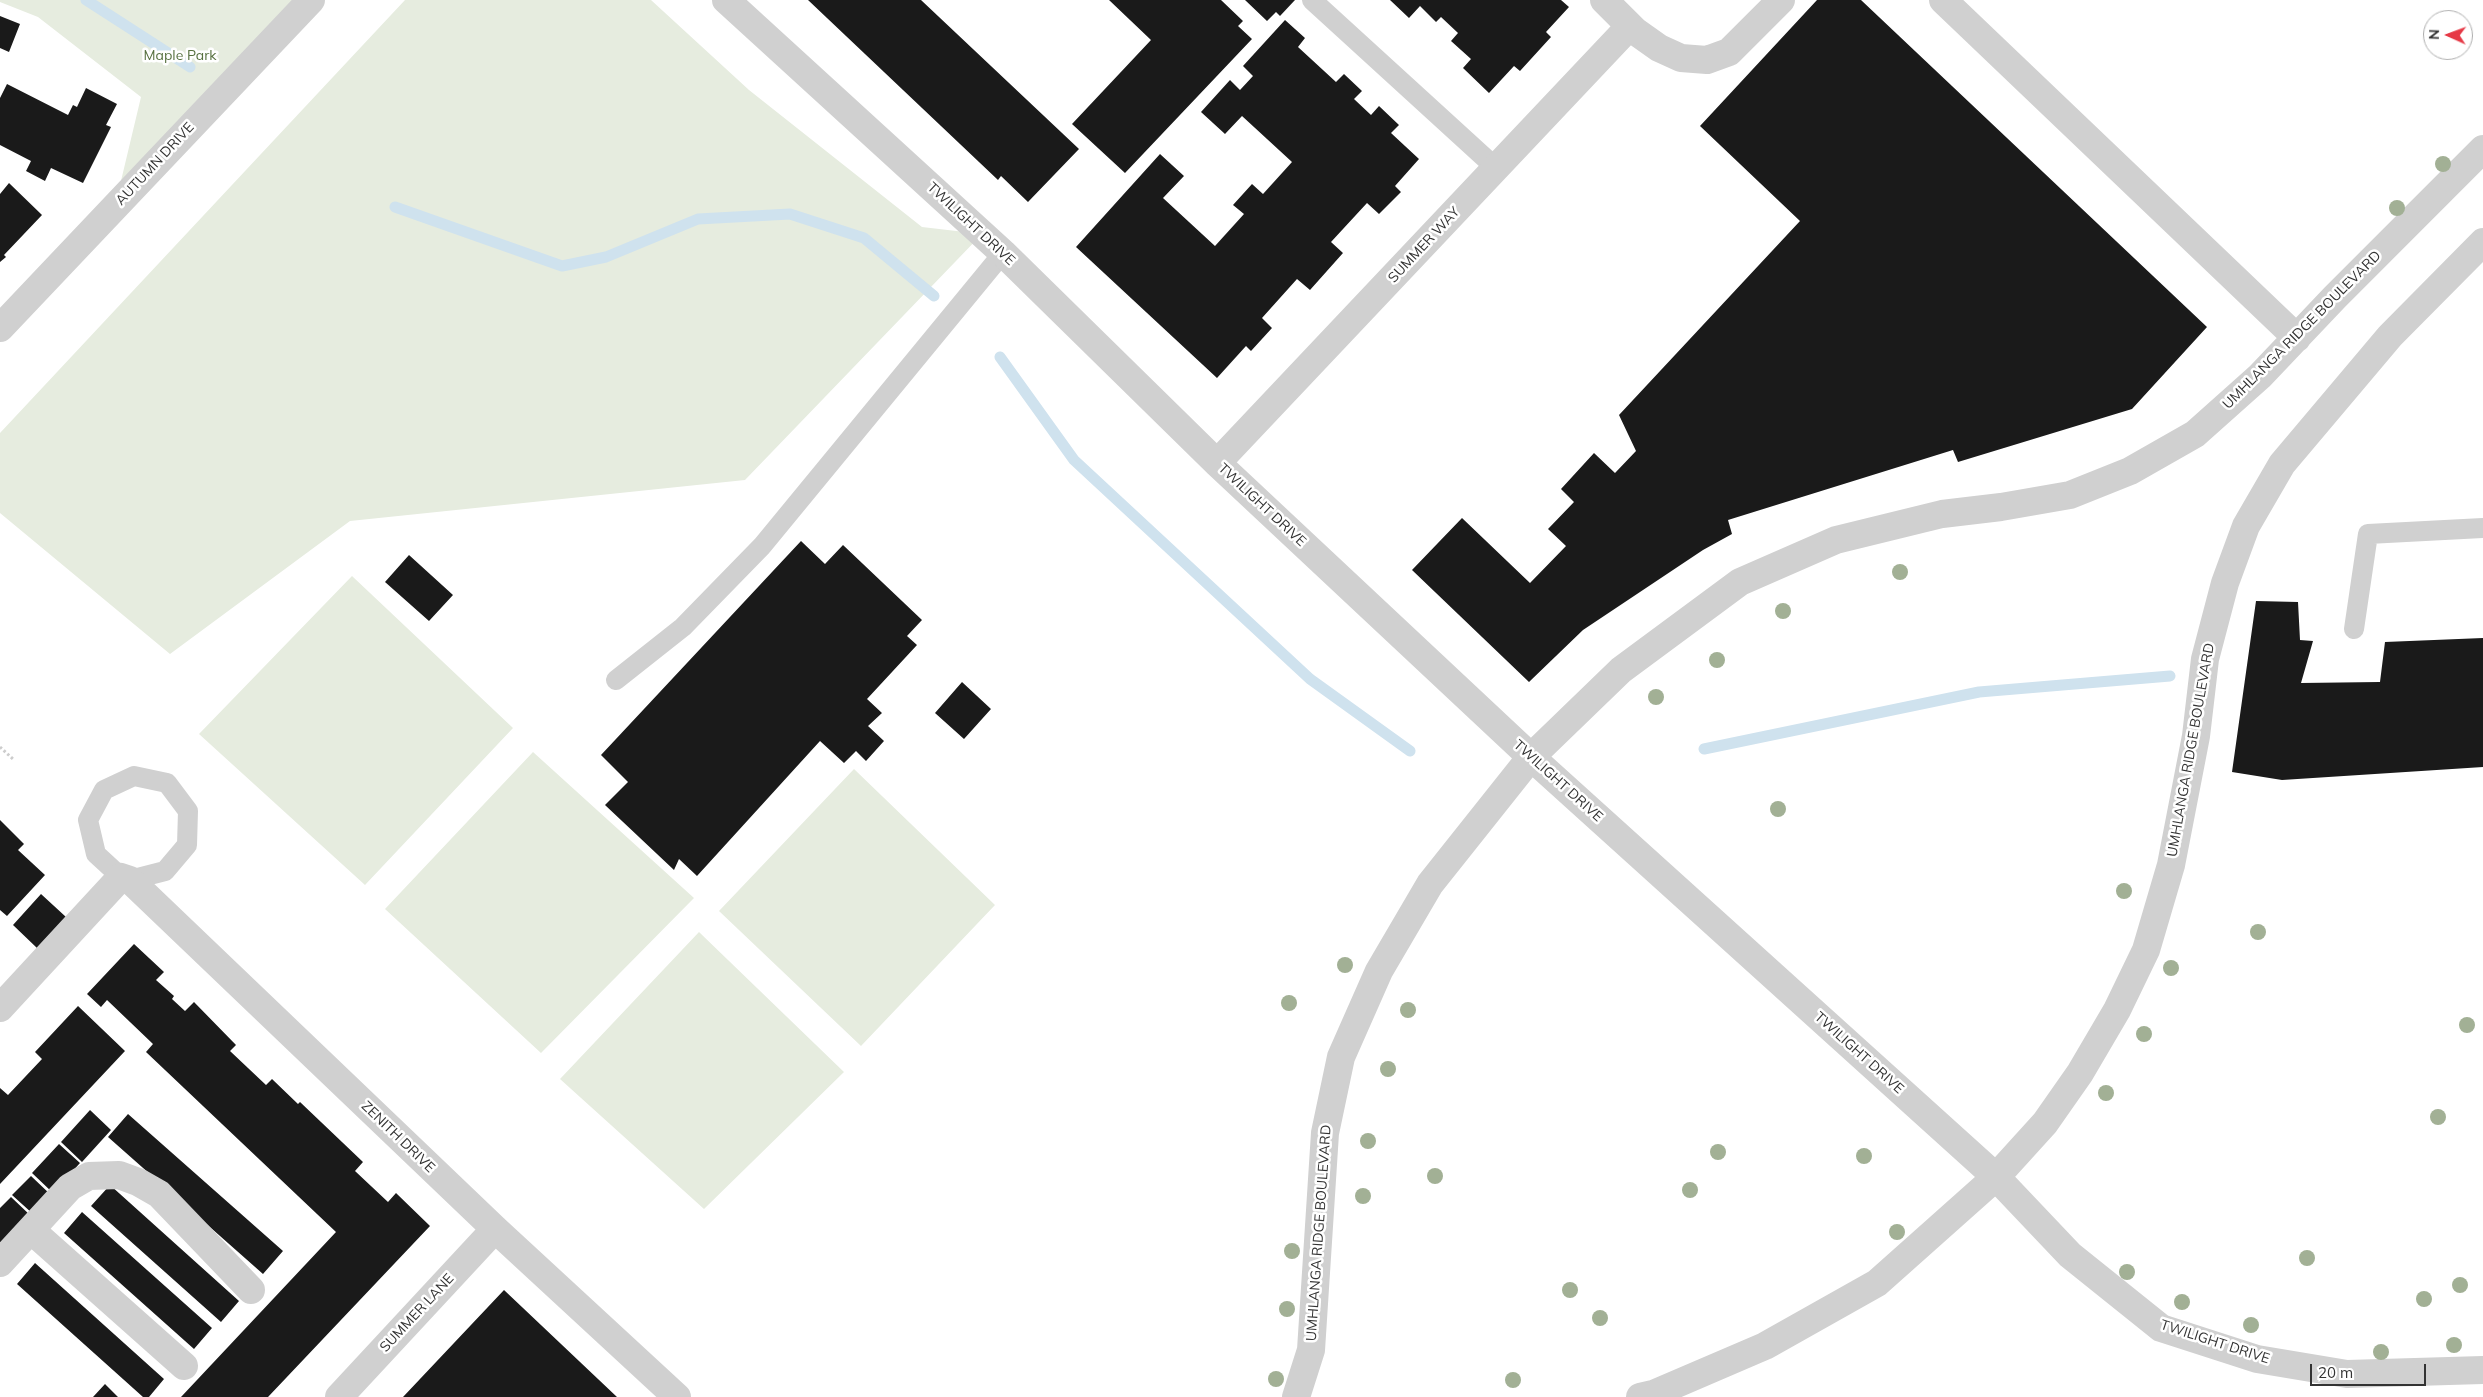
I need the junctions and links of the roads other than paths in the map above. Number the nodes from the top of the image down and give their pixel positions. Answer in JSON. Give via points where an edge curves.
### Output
{"nodes":[{"id":1,"x":311,"y":0,"type":"edge"},
{"id":2,"x":726,"y":0,"type":"edge"},
{"id":3,"x":1312,"y":0,"type":"edge"},
{"id":4,"x":1604,"y":0,"type":"edge"},
{"id":5,"x":1780,"y":0,"type":"edge"},
{"id":6,"x":1943,"y":0,"type":"edge"},
{"id":7,"x":1630,"y":26,"type":"junction"},
{"id":8,"x":2483,"y":149,"type":"edge"},
{"id":9,"x":1496,"y":168,"type":"junction"},
{"id":10,"x":2483,"y":242,"type":"edge"},
{"id":11,"x":1003,"y":253,"type":"junction"},
{"id":12,"x":0,"y":328,"type":"edge"},
{"id":13,"x":2297,"y":338,"type":"junction"},
{"id":14,"x":1217,"y":463,"type":"junction"},
{"id":15,"x":2483,"y":528,"type":"edge"},
{"id":16,"x":2354,"y":629,"type":"dead end"},
{"id":17,"x":616,"y":680,"type":"dead end"},
{"id":18,"x":1531,"y":757,"type":"junction"},
{"id":19,"x":125,"y":878,"type":"junction"},
{"id":20,"x":0,"y":1008,"type":"edge"},
{"id":21,"x":1996,"y":1177,"type":"junction"},
{"id":22,"x":31,"y":1230,"type":"junction"},
{"id":23,"x":495,"y":1230,"type":"junction"},
{"id":24,"x":0,"y":1263,"type":"edge"},
{"id":25,"x":251,"y":1290,"type":"dead end"},
{"id":26,"x":184,"y":1366,"type":"dead end"},
{"id":27,"x":2483,"y":1370,"type":"edge"},
{"id":28,"x":339,"y":1397,"type":"edge"},
{"id":29,"x":676,"y":1397,"type":"edge"},
{"id":30,"x":1296,"y":1397,"type":"edge"},
{"id":31,"x":1640,"y":1397,"type":"edge"}],
"edges":[{"from":1,"to":12,"type":"street","name":"AUTUMN DRIVE"},
{"from":2,"to":11,"type":"street","name":"TWILIGHT DRIVE"},
{"from":3,"to":9,"type":"lane"},
{"from":4,"to":7,"type":"street"},
{"from":5,"to":7,"type":"street","via":[[1729,52],[1707,60],[1682,58],[1659,48]]},
{"from":6,"to":13,"type":"street"},
{"from":7,"to":9,"type":"street","name":"SUMMER WAY"},
{"from":8,"to":13,"type":"street","name":"UMHLANGA RIDGE BOULEVARD"},
{"from":9,"to":14,"type":"street","name":"SUMMER WAY"},
{"from":10,"to":21,"type":"street","name":"UMHLANGA RIDGE BOULEVARD","via":[[2390,336],[2282,464],[2246,526],[2225,583],[2205,659],[2196,736],[2171,865],[2146,950],[2117,1010],[2080,1073],[2045,1123]]},
{"from":11,"to":14,"type":"street","name":"TWILIGHT DRIVE"},
{"from":11,"to":17,"type":"lane","via":[[762,546],[683,627]]},
{"from":13,"to":18,"type":"street","name":"UMHLANGA RIDGE BOULEVARD","via":[[2195,434],[2130,471],[2070,495],[2001,508],[1942,514],[1836,540],[1740,582],[1621,670]]},
{"from":14,"to":18,"type":"street","name":"TWILIGHT DRIVE"},
{"from":15,"to":16,"type":"lane","via":[[2368,534]]},
{"from":18,"to":21,"type":"street","name":"TWILIGHT DRIVE"},
{"from":18,"to":30,"type":"street","name":"UMHLANGA RIDGE BOULEVARD","via":[[1430,884],[1379,971],[1341,1058],[1325,1134],[1311,1350]]},
{"from":19,"to":19,"type":"lane","via":[[96,854],[88,820],[104,790],[134,776],[167,784],[188,811],[187,845],[165,871]]},
{"from":19,"to":20,"type":"street"},
{"from":19,"to":23,"type":"street","name":"ZENITH DRIVE"},
{"from":21,"to":27,"type":"street","name":"TWILIGHT DRIVE","via":[[2070,1255],[2161,1328],[2257,1359],[2347,1374]]},
{"from":21,"to":31,"type":"street","name":"UMHLANGA RIDGE BOULEVARD","via":[[1877,1283],[1766,1346]]},
{"from":22,"to":24,"type":"street"},
{"from":22,"to":25,"type":"street","via":[[70,1186],[89,1176],[119,1175],[159,1194]]},
{"from":22,"to":26,"type":"street"},
{"from":23,"to":28,"type":"street","name":"SUMMER LANE"},
{"from":23,"to":29,"type":"street","name":"ZENITH DRIVE"}]}
